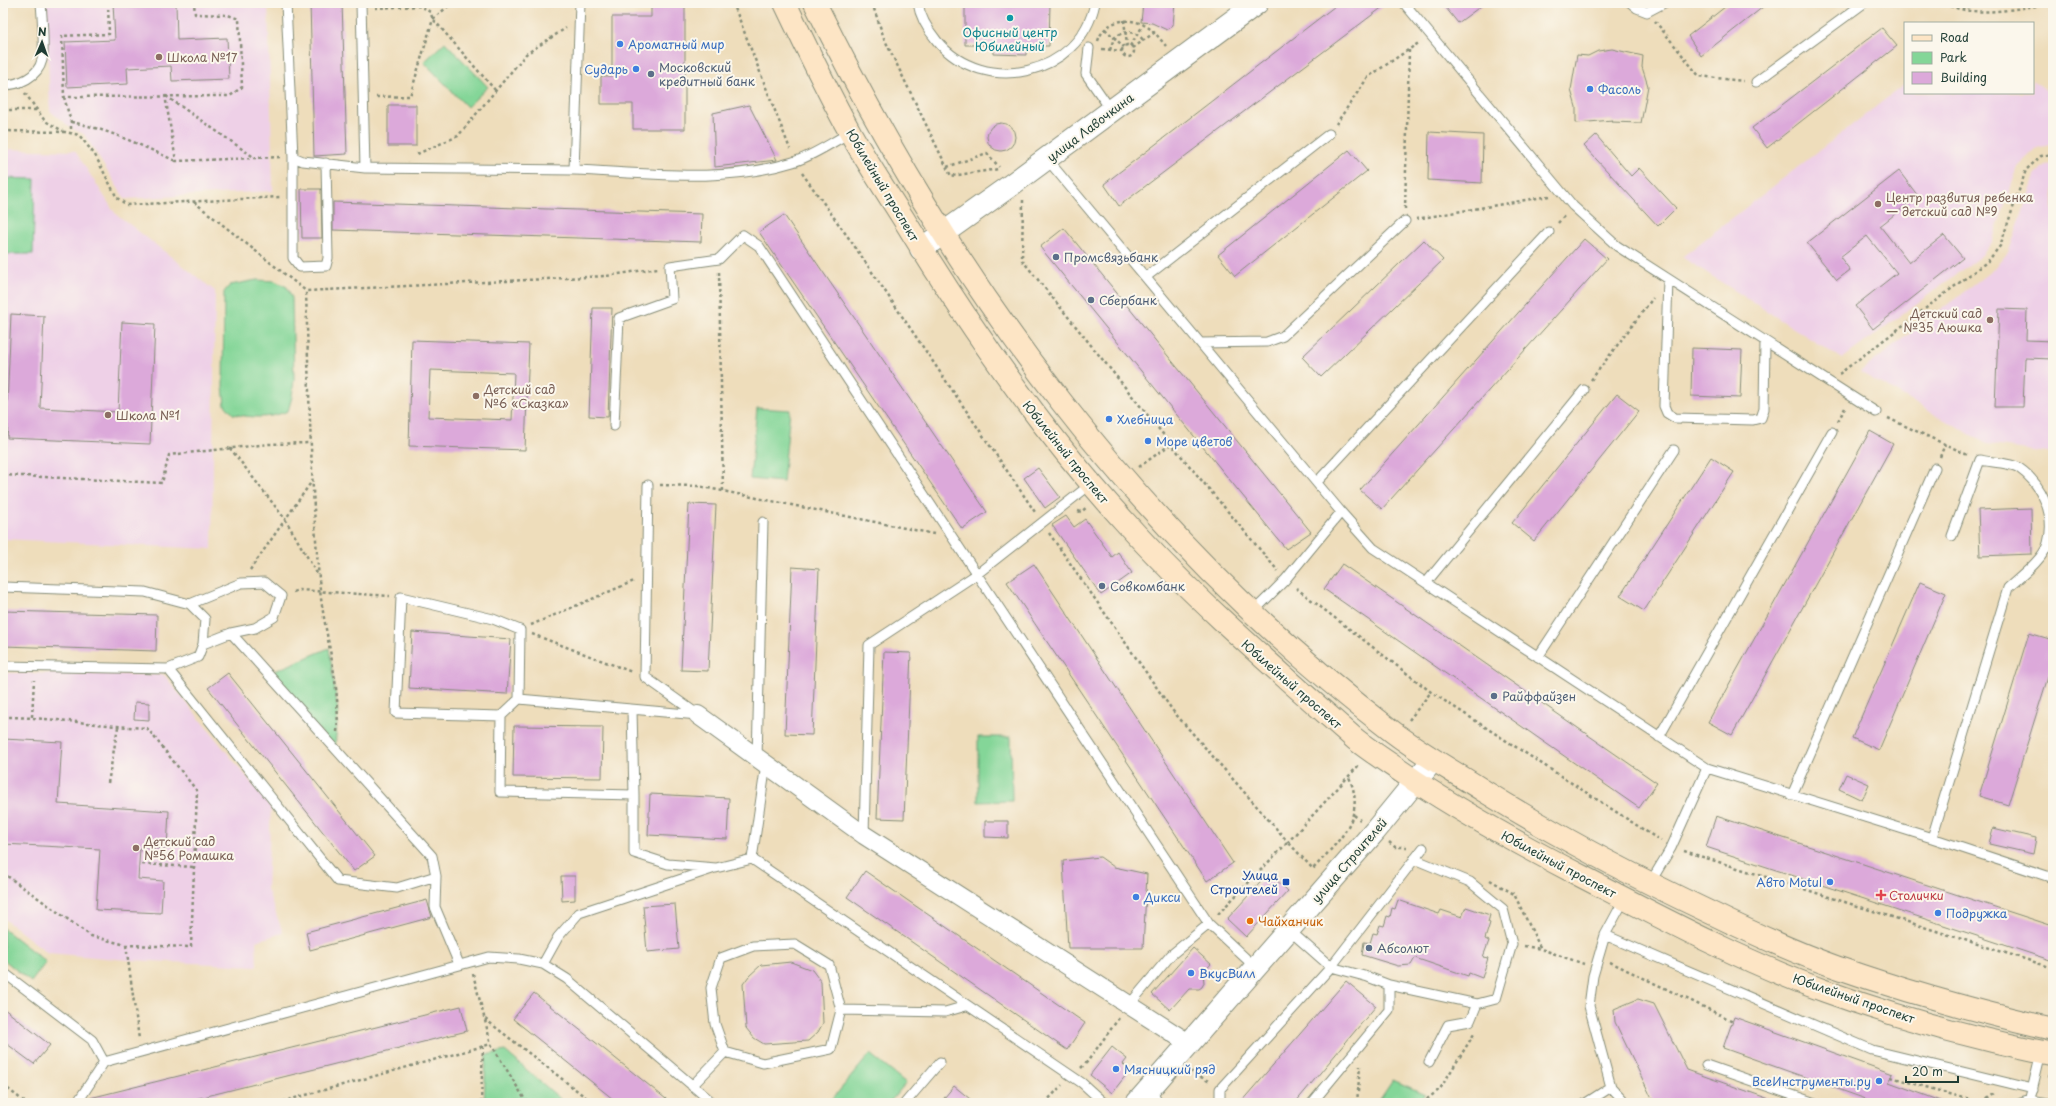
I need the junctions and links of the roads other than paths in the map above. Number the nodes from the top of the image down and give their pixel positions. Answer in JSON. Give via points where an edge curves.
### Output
{"nodes":[{"id":1,"x":42,"y":3,"type":"edge"},
{"id":2,"x":286,"y":3,"type":"edge"},
{"id":3,"x":580,"y":3,"type":"edge"},
{"id":4,"x":785,"y":3,"type":"edge"},
{"id":5,"x":815,"y":3,"type":"edge"},
{"id":6,"x":918,"y":3,"type":"edge"},
{"id":7,"x":1095,"y":3,"type":"edge"},
{"id":8,"x":1258,"y":3,"type":"edge"},
{"id":9,"x":1404,"y":3,"type":"edge"},
{"id":10,"x":1632,"y":3,"type":"edge"},
{"id":11,"x":1664,"y":3,"type":"edge"},
{"id":12,"x":1864,"y":3,"type":"edge"},
{"id":13,"x":361,"y":6,"type":"edge"},
{"id":14,"x":1092,"y":49,"type":"road end"},
{"id":15,"x":1756,"y":82,"type":"road end"},
{"id":16,"x":3,"y":85,"type":"edge"},
{"id":17,"x":1111,"y":110,"type":"junction"},
{"id":18,"x":850,"y":133,"type":"junction"},
{"id":19,"x":1330,"y":134,"type":"road end"},
{"id":20,"x":293,"y":157,"type":"junction"},
{"id":21,"x":1047,"y":159,"type":"junction"},
{"id":22,"x":326,"y":163,"type":"junction"},
{"id":23,"x":365,"y":168,"type":"junction"},
{"id":24,"x":574,"y":170,"type":"junction"},
{"id":25,"x":1405,"y":221,"type":"road end"},
{"id":26,"x":1549,"y":232,"type":"road end"},
{"id":27,"x":942,"y":234,"type":"junction"},
{"id":28,"x":921,"y":249,"type":"junction"},
{"id":29,"x":1146,"y":277,"type":"junction"},
{"id":30,"x":1668,"y":279,"type":"junction"},
{"id":31,"x":1765,"y":342,"type":"junction"},
{"id":32,"x":1201,"y":343,"type":"junction"},
{"id":33,"x":1584,"y":390,"type":"road end"},
{"id":34,"x":1876,"y":412,"type":"road end"},
{"id":35,"x":614,"y":426,"type":"dead end"},
{"id":36,"x":1832,"y":432,"type":"road end"},
{"id":37,"x":1674,"y":450,"type":"dead end"},
{"id":38,"x":1934,"y":468,"type":"dead end"},
{"id":39,"x":1317,"y":482,"type":"junction"},
{"id":40,"x":1091,"y":484,"type":"junction"},
{"id":41,"x":648,"y":485,"type":"road end"},
{"id":42,"x":1340,"y":512,"type":"junction"},
{"id":43,"x":763,"y":522,"type":"dead end"},
{"id":44,"x":1952,"y":536,"type":"dead end"},
{"id":45,"x":977,"y":574,"type":"junction"},
{"id":46,"x":1426,"y":583,"type":"junction"},
{"id":47,"x":3,"y":587,"type":"edge"},
{"id":48,"x":190,"y":604,"type":"junction"},
{"id":49,"x":1254,"y":612,"type":"junction"},
{"id":50,"x":231,"y":633,"type":"junction"},
{"id":51,"x":203,"y":644,"type":"junction"},
{"id":52,"x":1538,"y":657,"type":"junction"},
{"id":53,"x":3,"y":666,"type":"edge"},
{"id":54,"x":168,"y":669,"type":"junction"},
{"id":55,"x":519,"y":700,"type":"junction"},
{"id":56,"x":632,"y":710,"type":"junction"},
{"id":57,"x":698,"y":715,"type":"junction"},
{"id":58,"x":501,"y":716,"type":"junction"},
{"id":59,"x":1659,"y":737,"type":"junction"},
{"id":60,"x":1433,"y":760,"type":"junction"},
{"id":61,"x":762,"y":761,"type":"junction"},
{"id":62,"x":1707,"y":768,"type":"junction"},
{"id":63,"x":1416,"y":781,"type":"junction"},
{"id":64,"x":634,"y":795,"type":"junction"},
{"id":65,"x":1792,"y":795,"type":"junction"},
{"id":66,"x":864,"y":835,"type":"junction"},
{"id":67,"x":1932,"y":838,"type":"junction"},
{"id":68,"x":1423,"y":848,"type":"road end"},
{"id":69,"x":752,"y":859,"type":"junction"},
{"id":70,"x":1414,"y":859,"type":"junction"},
{"id":71,"x":716,"y":868,"type":"junction"},
{"id":72,"x":436,"y":876,"type":"junction"},
{"id":73,"x":2053,"y":878,"type":"edge"},
{"id":74,"x":1649,"y":884,"type":"junction"},
{"id":75,"x":1624,"y":898,"type":"junction"},
{"id":76,"x":1209,"y":924,"type":"junction"},
{"id":77,"x":1289,"y":930,"type":"junction"},
{"id":78,"x":1605,"y":935,"type":"junction"},
{"id":79,"x":459,"y":964,"type":"junction"},
{"id":80,"x":543,"y":964,"type":"junction"},
{"id":81,"x":1255,"y":966,"type":"junction"},
{"id":82,"x":1331,"y":967,"type":"junction"},
{"id":83,"x":3,"y":972,"type":"edge"},
{"id":84,"x":1388,"y":986,"type":"junction"},
{"id":85,"x":1476,"y":1004,"type":"junction"},
{"id":86,"x":1129,"y":1005,"type":"junction"},
{"id":87,"x":966,"y":1006,"type":"junction"},
{"id":88,"x":841,"y":1010,"type":"junction"},
{"id":89,"x":2053,"y":1029,"type":"edge"},
{"id":90,"x":1190,"y":1044,"type":"junction"},
{"id":91,"x":725,"y":1052,"type":"junction"},
{"id":92,"x":2047,"y":1053,"type":"edge"},
{"id":93,"x":104,"y":1062,"type":"junction"},
{"id":94,"x":940,"y":1062,"type":"dead end"},
{"id":95,"x":1429,"y":1062,"type":"dead end"},
{"id":96,"x":1706,"y":1065,"type":"dead end"},
{"id":97,"x":692,"y":1086,"type":"junction"},
{"id":98,"x":1611,"y":1087,"type":"junction"},
{"id":99,"x":2033,"y":1089,"type":"junction"},
{"id":100,"x":1148,"y":1098,"type":"edge"},
{"id":101,"x":2029,"y":1102,"type":"edge"},
{"id":102,"x":77,"y":1103,"type":"edge"},
{"id":103,"x":713,"y":1103,"type":"edge"},
{"id":104,"x":905,"y":1103,"type":"edge"},
{"id":105,"x":1104,"y":1103,"type":"edge"},
{"id":106,"x":1220,"y":1103,"type":"edge"},
{"id":107,"x":1312,"y":1103,"type":"edge"},
{"id":108,"x":1586,"y":1103,"type":"edge"},
{"id":109,"x":1626,"y":1103,"type":"edge"},
{"id":110,"x":1815,"y":1103,"type":"edge"},
{"id":111,"x":2020,"y":1103,"type":"edge"},
{"id":112,"x":2047,"y":1103,"type":"edge"}],
"edges":[{"from":1,"to":16,"type":"lane","via":[[42,60],[30,79]]},
{"from":2,"to":20,"type":"lane"},
{"from":3,"to":24,"type":"lane"},
{"from":4,"to":18,"type":"main road","name":"Юбилейный проспект"},
{"from":5,"to":27,"type":"main road","name":"Юбилейный проспект","via":[[851,75]]},
{"from":6,"to":7,"type":"lane","via":[[928,31],[945,51],[965,64],[986,72],[1007,74],[1029,71],[1065,53],[1082,35]]},
{"from":8,"to":17,"type":"street","name":"улица Лавочкина"},
{"from":9,"to":30,"type":"lane","via":[[1573,206],[1616,246]]},
{"from":10,"to":11,"type":"lane","via":[[1647,12]]},
{"from":12,"to":15,"type":"lane"},
{"from":13,"to":23,"type":"lane"},
{"from":14,"to":17,"type":"lane","via":[[1086,74]]},
{"from":17,"to":21,"type":"street","name":"улица Лавочкина"},
{"from":18,"to":24,"type":"lane","via":[[794,162],[749,173],[716,176]]},
{"from":18,"to":28,"type":"main road","name":"Юбилейный проспект"},
{"from":19,"to":29,"type":"lane"},
{"from":20,"to":22,"type":"lane","via":[[303,161]]},
{"from":20,"to":22,"type":"lane","via":[[293,258],[300,268],[326,266],[328,258]]},
{"from":21,"to":27,"type":"street","name":"улица Лавочкина"},
{"from":21,"to":29,"type":"lane"},
{"from":22,"to":23,"type":"lane"},
{"from":23,"to":24,"type":"lane"},
{"from":25,"to":32,"type":"lane","via":[[1284,336],[1267,342]]},
{"from":26,"to":39,"type":"lane"},
{"from":27,"to":28,"type":"street","name":"улица Лавочкина"},
{"from":27,"to":49,"type":"main road","name":"Юбилейный проспект","via":[[1027,359],[1099,451],[1145,504]]},
{"from":28,"to":40,"type":"main road","name":"Юбилейный проспект","via":[[1014,388]]},
{"from":29,"to":32,"type":"lane"},
{"from":30,"to":31,"type":"lane"},
{"from":30,"to":31,"type":"lane","via":[[1664,406],[1675,418],[1761,418],[1764,409]]},
{"from":31,"to":34,"type":"lane"},
{"from":32,"to":39,"type":"lane"},
{"from":33,"to":46,"type":"lane"},
{"from":35,"to":45,"type":"lane","via":[[619,318],[672,299],[670,266],[719,259],[743,235],[759,246]]},
{"from":36,"to":59,"type":"lane"},
{"from":37,"to":52,"type":"lane"},
{"from":38,"to":65,"type":"lane"},
{"from":39,"to":42,"type":"lane"},
{"from":40,"to":45,"type":"lane"},
{"from":40,"to":63,"type":"main road","name":"Юбилейный проспект","via":[[1232,631],[1373,753]]},
{"from":41,"to":57,"type":"lane","via":[[646,677]]},
{"from":42,"to":46,"type":"lane","via":[[1373,548]]},
{"from":42,"to":49,"type":"lane","via":[[1285,580]]},
{"from":43,"to":61,"type":"lane"},
{"from":44,"to":67,"type":"lane","via":[[1980,460],[2018,467],[2041,491],[2050,513],[2048,543],[2032,567],[2008,588]]},
{"from":45,"to":66,"type":"lane","via":[[869,645]]},
{"from":45,"to":76,"type":"lane"},
{"from":46,"to":52,"type":"lane"},
{"from":47,"to":48,"type":"lane","via":[[145,592]]},
{"from":48,"to":50,"type":"lane","via":[[241,583],[264,582],[281,596],[274,617],[255,628]]},
{"from":48,"to":51,"type":"lane","via":[[205,619]]},
{"from":49,"to":60,"type":"main road","name":"Юбилейный проспект","via":[[1325,678]]},
{"from":50,"to":51,"type":"lane"},
{"from":50,"to":72,"type":"lane","via":[[432,856]]},
{"from":51,"to":54,"type":"lane","via":[[198,657]]},
{"from":52,"to":59,"type":"lane"},
{"from":53,"to":54,"type":"lane"},
{"from":54,"to":72,"type":"lane","via":[[338,881],[397,888]]},
{"from":55,"to":56,"type":"lane"},
{"from":55,"to":58,"type":"lane"},
{"from":55,"to":58,"type":"lane","via":[[520,630],[493,619],[401,596],[396,713]]},
{"from":56,"to":57,"type":"lane"},
{"from":56,"to":64,"type":"lane"},
{"from":57,"to":61,"type":"street"},
{"from":58,"to":64,"type":"lane","via":[[500,792]]},
{"from":59,"to":62,"type":"lane"},
{"from":60,"to":63,"type":"street","name":"улица Строителей"},
{"from":60,"to":74,"type":"main road","name":"Юбилейный проспект","via":[[1522,815]]},
{"from":61,"to":66,"type":"street"},
{"from":61,"to":69,"type":"lane"},
{"from":62,"to":65,"type":"lane"},
{"from":62,"to":74,"type":"lane","via":[[1671,848]]},
{"from":63,"to":75,"type":"main road","name":"Юбилейный проспект","via":[[1510,840]]},
{"from":63,"to":77,"type":"street","name":"улица Строителей"},
{"from":64,"to":71,"type":"lane","via":[[634,853],[668,864]]},
{"from":65,"to":67,"type":"lane"},
{"from":66,"to":86,"type":"street"},
{"from":67,"to":73,"type":"lane"},
{"from":68,"to":70,"type":"lane"},
{"from":69,"to":71,"type":"lane"},
{"from":69,"to":87,"type":"lane"},
{"from":70,"to":82,"type":"lane"},
{"from":70,"to":85,"type":"lane","via":[[1470,882],[1503,909],[1512,944],[1496,999]]},
{"from":71,"to":80,"type":"lane","via":[[579,913],[558,938]]},
{"from":72,"to":79,"type":"lane","via":[[435,907]]},
{"from":74,"to":89,"type":"main road","name":"Юбилейный проспект","via":[[1765,939],[1833,966],[1968,1008]]},
{"from":75,"to":78,"type":"lane"},
{"from":75,"to":92,"type":"main road","name":"Юбилейный проспект","via":[[1755,962],[1824,991],[1969,1036]]},
{"from":76,"to":81,"type":"lane"},
{"from":76,"to":86,"type":"lane","via":[[1171,955]]},
{"from":77,"to":81,"type":"street","name":"улица Строителей"},
{"from":77,"to":82,"type":"lane"},
{"from":78,"to":98,"type":"lane","via":[[1593,976],[1589,1006]]},
{"from":78,"to":99,"type":"lane","via":[[1872,1050]]},
{"from":79,"to":80,"type":"lane","via":[[489,957]]},
{"from":79,"to":93,"type":"lane"},
{"from":80,"to":97,"type":"lane","via":[[567,979]]},
{"from":81,"to":90,"type":"street","name":"улица Строителей"},
{"from":82,"to":84,"type":"lane","via":[[1368,977]]},
{"from":82,"to":106,"type":"lane","via":[[1220,1089]]},
{"from":83,"to":93,"type":"lane","via":[[92,1040]]},
{"from":84,"to":85,"type":"lane"},
{"from":84,"to":107,"type":"lane","via":[[1389,1010]]},
{"from":85,"to":95,"type":"lane","via":[[1470,1021],[1448,1025]]},
{"from":86,"to":90,"type":"street"},
{"from":87,"to":88,"type":"lane","via":[[945,1012]]},
{"from":87,"to":105,"type":"lane","via":[[1071,1076]]},
{"from":88,"to":91,"type":"lane","via":[[831,1049],[763,1063]]},
{"from":88,"to":91,"type":"lane","via":[[829,965],[795,944],[753,946],[721,958],[711,988],[715,1024]]},
{"from":90,"to":100,"type":"street","name":"улица Строителей"},
{"from":91,"to":97,"type":"lane"},
{"from":92,"to":99,"type":"lane"},
{"from":93,"to":102,"type":"lane"},
{"from":94,"to":104,"type":"lane"},
{"from":96,"to":110,"type":"lane"},
{"from":97,"to":103,"type":"lane"},
{"from":98,"to":108,"type":"lane"},
{"from":98,"to":109,"type":"lane"},
{"from":99,"to":101,"type":"lane"},
{"from":101,"to":111,"type":"lane"},
{"from":101,"to":112,"type":"lane"}]}
